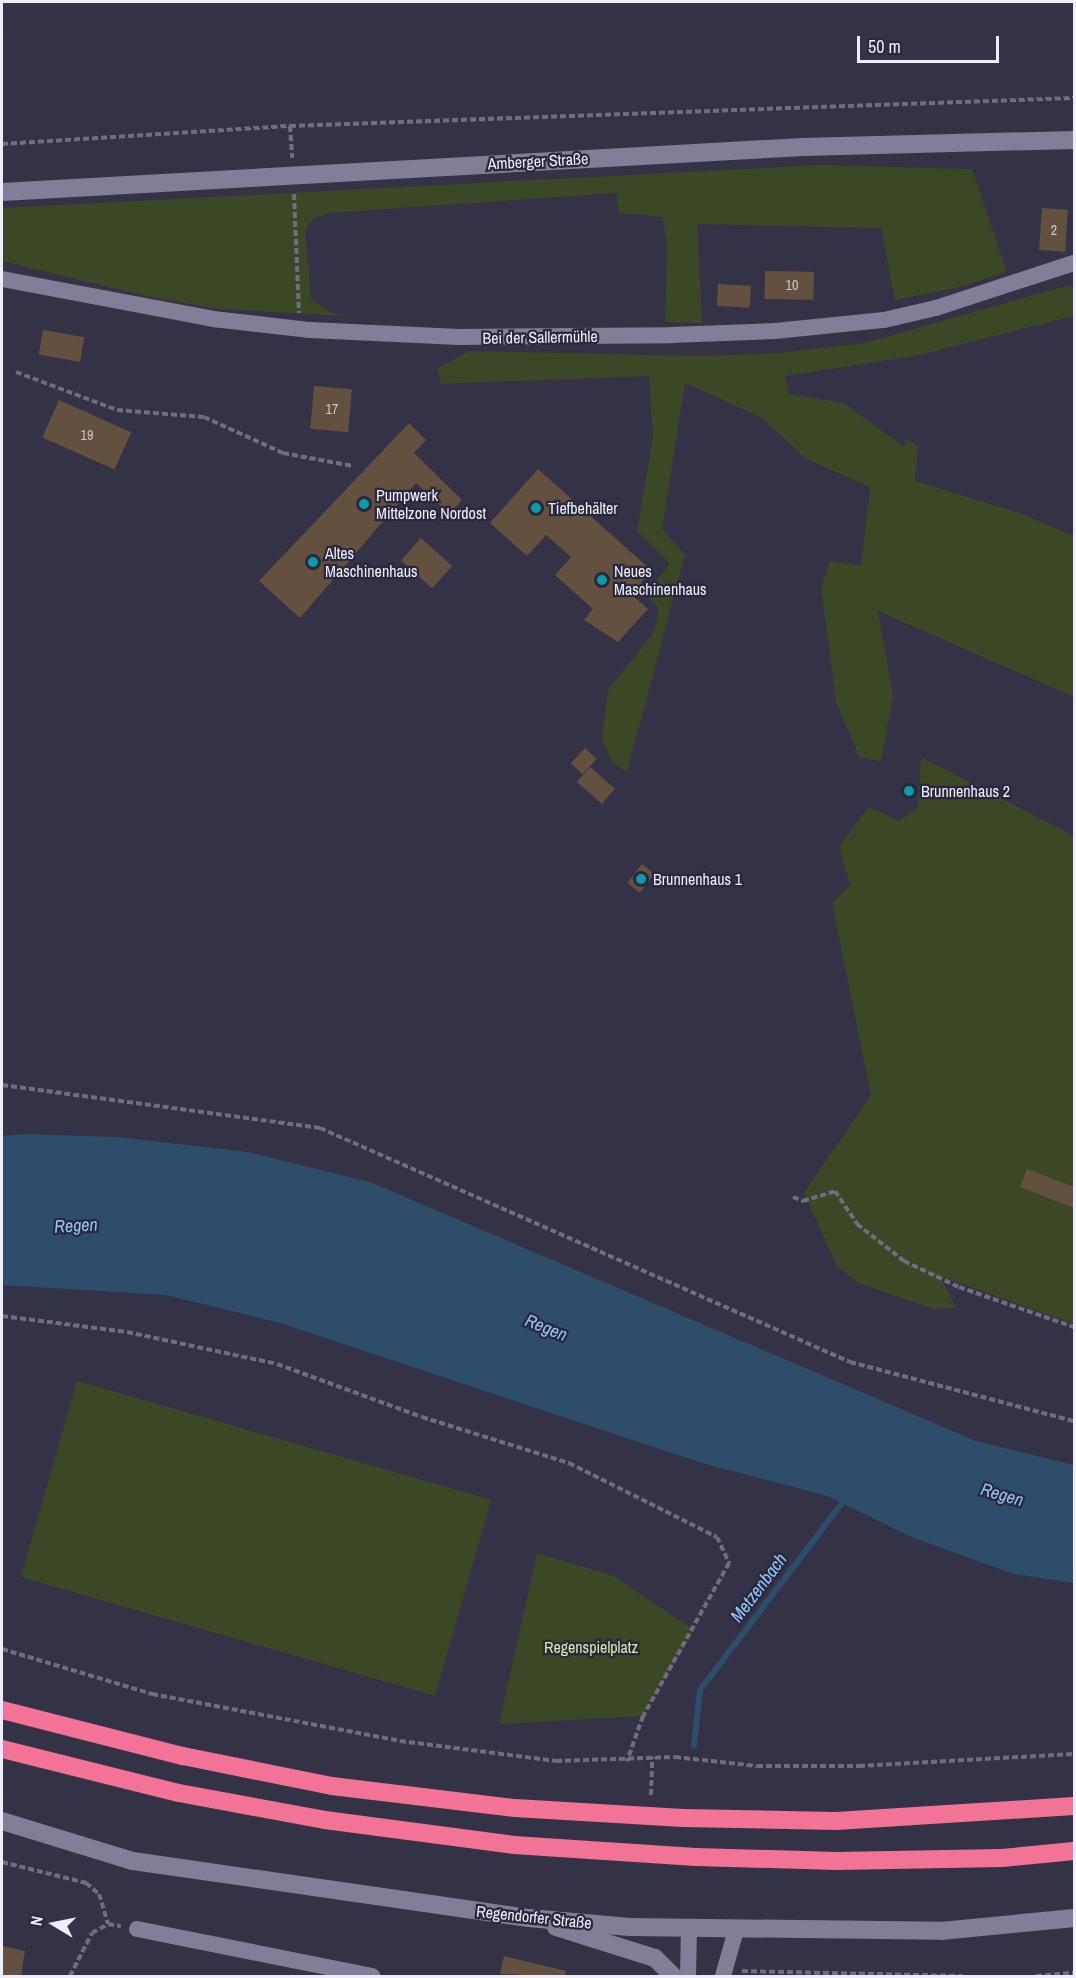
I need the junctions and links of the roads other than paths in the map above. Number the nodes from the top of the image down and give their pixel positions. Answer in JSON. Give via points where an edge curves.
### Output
{"nodes":[{"id":1,"x":1074,"y":140,"type":"edge"},
{"id":2,"x":2,"y":192,"type":"edge"},
{"id":3,"x":1074,"y":263,"type":"edge"},
{"id":4,"x":2,"y":279,"type":"edge"},
{"id":5,"x":2,"y":1710,"type":"edge"},
{"id":6,"x":2,"y":1749,"type":"edge"},
{"id":7,"x":1074,"y":1806,"type":"edge"},
{"id":8,"x":2,"y":1821,"type":"edge"},
{"id":9,"x":1074,"y":1851,"type":"edge"},
{"id":10,"x":1074,"y":1917,"type":"edge"},
{"id":11,"x":529,"y":1918,"type":"junction"},
{"id":12,"x":137,"y":1929,"type":"road end"},
{"id":13,"x":689,"y":1929,"type":"junction"},
{"id":14,"x":736,"y":1930,"type":"junction"},
{"id":15,"x":729,"y":1974,"type":"edge"},
{"id":16,"x":372,"y":1977,"type":"edge"},
{"id":17,"x":673,"y":1977,"type":"edge"},
{"id":18,"x":688,"y":1977,"type":"edge"}],
"edges":[{"from":1,"to":2,"type":"street","name":"Amberger Straße","via":[[803,147]]},
{"from":3,"to":4,"type":"street","name":"Bei der Sallermühle","via":[[936,308],[843,326],[670,335],[459,338],[299,329],[213,319]]},
{"from":5,"to":7,"type":"highway","via":[[183,1756],[332,1786],[515,1808],[683,1818],[836,1821]]},
{"from":6,"to":9,"type":"highway","via":[[179,1793],[291,1814],[514,1845],[696,1857],[836,1860],[1002,1858]]},
{"from":8,"to":11,"type":"street","name":"Regendorfer Straße","via":[[133,1861]]},
{"from":10,"to":14,"type":"street","name":"Regendorfer Straße","via":[[941,1931]]},
{"from":11,"to":13,"type":"street","name":"Regendorfer Straße"},
{"from":11,"to":17,"type":"street","via":[[655,1958]]},
{"from":12,"to":16,"type":"street"},
{"from":13,"to":14,"type":"street","name":"Regendorfer Straße"},
{"from":13,"to":18,"type":"street"},
{"from":14,"to":15,"type":"street"}]}
